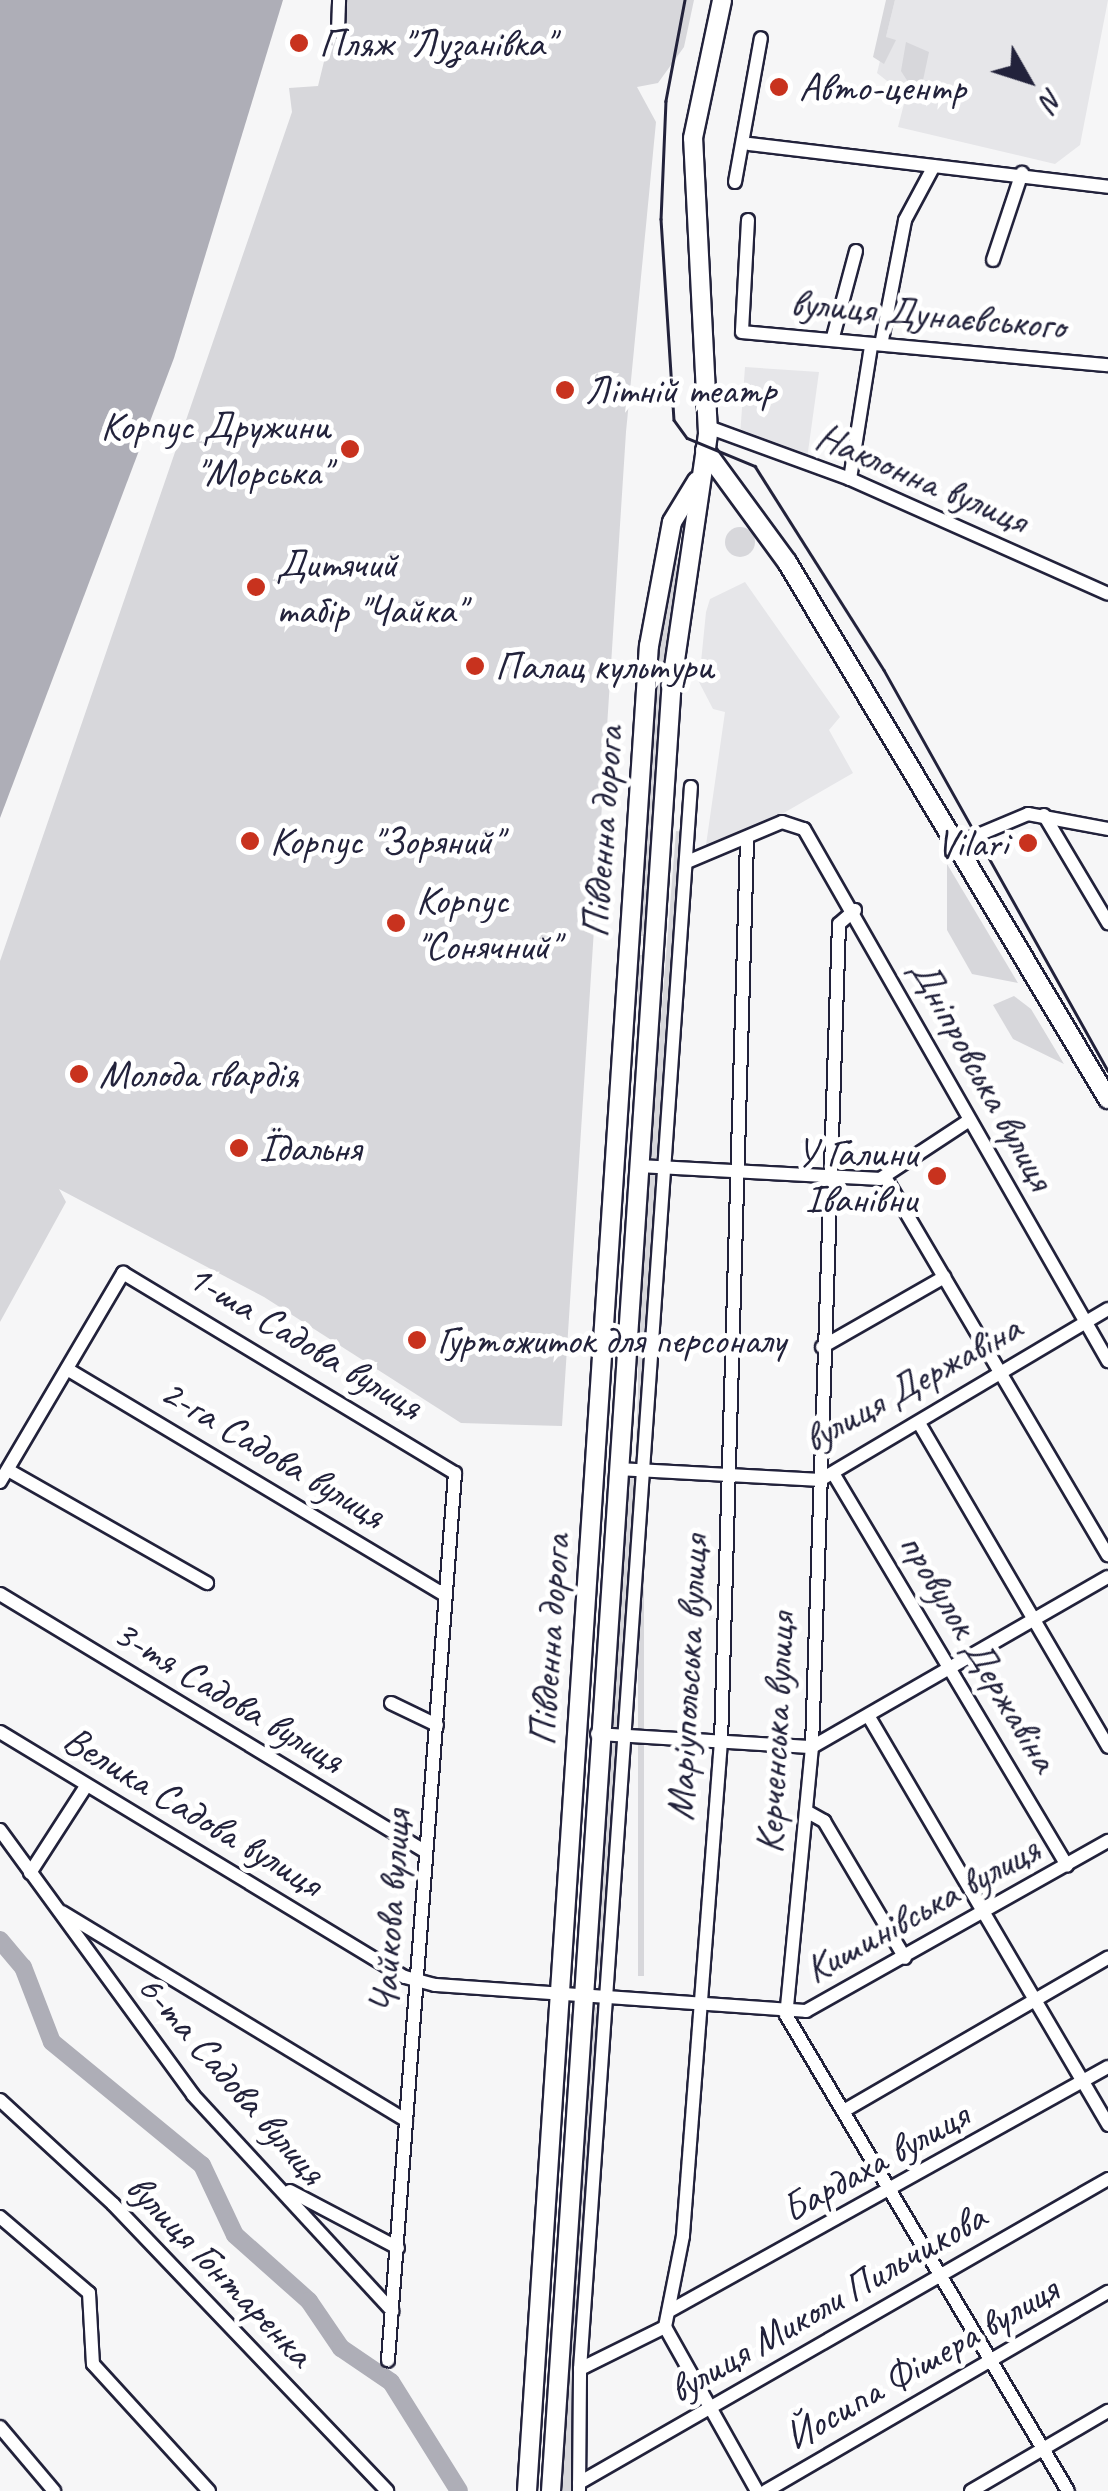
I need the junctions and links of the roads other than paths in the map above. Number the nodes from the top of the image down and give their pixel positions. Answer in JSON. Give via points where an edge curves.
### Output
{"nodes":[{"id":1,"x":339,"y":0,"type":"edge"},
{"id":2,"x":722,"y":0,"type":"edge"},
{"id":3,"x":338,"y":31,"type":"dead end"},
{"id":4,"x":761,"y":38,"type":"dead end"},
{"id":5,"x":749,"y":144,"type":"junction"},
{"id":6,"x":934,"y":166,"type":"junction"},
{"id":7,"x":1022,"y":173,"type":"junction"},
{"id":8,"x":735,"y":182,"type":"dead end"},
{"id":9,"x":1108,"y":187,"type":"edge"},
{"id":10,"x":748,"y":220,"type":"dead end"},
{"id":11,"x":856,"y":251,"type":"dead end"},
{"id":12,"x":992,"y":260,"type":"dead end"},
{"id":13,"x":833,"y":337,"type":"junction"},
{"id":14,"x":876,"y":343,"type":"junction"},
{"id":15,"x":1108,"y":365,"type":"edge"},
{"id":16,"x":708,"y":427,"type":"junction"},
{"id":17,"x":706,"y":450,"type":"junction"},
{"id":18,"x":850,"y":479,"type":"junction"},
{"id":19,"x":697,"y":481,"type":"junction"},
{"id":20,"x":1108,"y":594,"type":"edge"},
{"id":21,"x":691,"y":787,"type":"dead end"},
{"id":22,"x":1042,"y":813,"type":"junction"},
{"id":23,"x":1108,"y":829,"type":"edge"},
{"id":24,"x":747,"y":840,"type":"junction"},
{"id":25,"x":959,"y":843,"type":"junction"},
{"id":26,"x":687,"y":862,"type":"junction"},
{"id":27,"x":855,"y":910,"type":"junction"},
{"id":28,"x":1108,"y":923,"type":"edge"},
{"id":29,"x":630,"y":941,"type":"junction"},
{"id":30,"x":656,"y":944,"type":"junction"},
{"id":31,"x":1108,"y":1098,"type":"edge"},
{"id":32,"x":968,"y":1122,"type":"junction"},
{"id":33,"x":640,"y":1166,"type":"junction"},
{"id":34,"x":668,"y":1167,"type":"junction"},
{"id":35,"x":738,"y":1174,"type":"junction"},
{"id":36,"x":884,"y":1177,"type":"junction"},
{"id":37,"x":828,"y":1180,"type":"junction"},
{"id":38,"x":944,"y":1277,"type":"junction"},
{"id":39,"x":1108,"y":1309,"type":"edge"},
{"id":40,"x":1085,"y":1322,"type":"junction"},
{"id":41,"x":822,"y":1348,"type":"junction"},
{"id":42,"x":1108,"y":1362,"type":"edge"},
{"id":43,"x":67,"y":1369,"type":"junction"},
{"id":44,"x":1000,"y":1374,"type":"junction"},
{"id":45,"x":918,"y":1423,"type":"junction"},
{"id":46,"x":452,"y":1468,"type":"joint"},
{"id":47,"x":619,"y":1469,"type":"junction"},
{"id":48,"x":644,"y":1471,"type":"junction"},
{"id":49,"x":833,"y":1473,"type":"junction"},
{"id":50,"x":4,"y":1476,"type":"edge"},
{"id":51,"x":729,"y":1476,"type":"junction"},
{"id":52,"x":820,"y":1480,"type":"junction"},
{"id":53,"x":1108,"y":1555,"type":"edge"},
{"id":54,"x":1108,"y":1577,"type":"edge"},
{"id":55,"x":206,"y":1583,"type":"dead end"},
{"id":56,"x":0,"y":1594,"type":"edge"},
{"id":57,"x":444,"y":1594,"type":"junction"},
{"id":58,"x":1034,"y":1619,"type":"junction"},
{"id":59,"x":952,"y":1668,"type":"junction"},
{"id":60,"x":391,"y":1703,"type":"dead end"},
{"id":61,"x":869,"y":1716,"type":"junction"},
{"id":62,"x":437,"y":1725,"type":"junction"},
{"id":63,"x":0,"y":1732,"type":"edge"},
{"id":64,"x":598,"y":1734,"type":"junction"},
{"id":65,"x":628,"y":1736,"type":"junction"},
{"id":66,"x":722,"y":1742,"type":"junction"},
{"id":67,"x":1108,"y":1747,"type":"edge"},
{"id":68,"x":812,"y":1748,"type":"junction"},
{"id":69,"x":86,"y":1786,"type":"junction"},
{"id":70,"x":806,"y":1811,"type":"junction"},
{"id":71,"x":0,"y":1830,"type":"edge"},
{"id":72,"x":1108,"y":1841,"type":"edge"},
{"id":73,"x":425,"y":1852,"type":"junction"},
{"id":74,"x":1067,"y":1865,"type":"junction"},
{"id":75,"x":30,"y":1873,"type":"junction"},
{"id":76,"x":59,"y":1910,"type":"junction"},
{"id":77,"x":984,"y":1914,"type":"junction"},
{"id":78,"x":905,"y":1958,"type":"junction"},
{"id":79,"x":1108,"y":1958,"type":"edge"},
{"id":80,"x":419,"y":1983,"type":"junction"},
{"id":81,"x":560,"y":1993,"type":"junction"},
{"id":82,"x":582,"y":1996,"type":"junction"},
{"id":83,"x":606,"y":1998,"type":"junction"},
{"id":84,"x":1035,"y":2002,"type":"junction"},
{"id":85,"x":694,"y":2006,"type":"junction"},
{"id":86,"x":786,"y":2015,"type":"junction"},
{"id":87,"x":1108,"y":2067,"type":"edge"},
{"id":88,"x":1082,"y":2082,"type":"junction"},
{"id":89,"x":0,"y":2100,"type":"edge"},
{"id":90,"x":847,"y":2109,"type":"junction"},
{"id":91,"x":406,"y":2120,"type":"junction"},
{"id":92,"x":1108,"y":2125,"type":"edge"},
{"id":93,"x":1108,"y":2178,"type":"edge"},
{"id":94,"x":283,"y":2187,"type":"junction"},
{"id":95,"x":892,"y":2190,"type":"junction"},
{"id":96,"x":0,"y":2216,"type":"edge"},
{"id":97,"x":398,"y":2248,"type":"junction"},
{"id":98,"x":942,"y":2273,"type":"junction"},
{"id":99,"x":1108,"y":2292,"type":"edge"},
{"id":100,"x":671,"y":2310,"type":"junction"},
{"id":101,"x":392,"y":2312,"type":"junction"},
{"id":102,"x":665,"y":2327,"type":"junction"},
{"id":103,"x":992,"y":2359,"type":"junction"},
{"id":104,"x":388,"y":2360,"type":"dead end"},
{"id":105,"x":580,"y":2369,"type":"junction"},
{"id":106,"x":533,"y":2370,"type":"junction"},
{"id":107,"x":557,"y":2372,"type":"junction"},
{"id":108,"x":710,"y":2408,"type":"junction"},
{"id":109,"x":1108,"y":2411,"type":"edge"},
{"id":110,"x":0,"y":2427,"type":"edge"},
{"id":111,"x":1044,"y":2448,"type":"junction"},
{"id":112,"x":579,"y":2487,"type":"edge"},
{"id":113,"x":54,"y":2491,"type":"edge"},
{"id":114,"x":209,"y":2491,"type":"edge"},
{"id":115,"x":387,"y":2491,"type":"edge"},
{"id":116,"x":527,"y":2491,"type":"edge"},
{"id":117,"x":551,"y":2491,"type":"edge"},
{"id":118,"x":758,"y":2491,"type":"edge"},
{"id":119,"x":766,"y":2491,"type":"edge"},
{"id":120,"x":971,"y":2491,"type":"edge"},
{"id":121,"x":1068,"y":2491,"type":"edge"}],
"edges":[{"from":1,"to":3,"type":"street"},
{"from":2,"to":16,"type":"main road","via":[[693,138]]},
{"from":4,"to":5,"type":"street"},
{"from":5,"to":6,"type":"street"},
{"from":5,"to":8,"type":"street"},
{"from":6,"to":7,"type":"street"},
{"from":6,"to":14,"type":"street","via":[[905,220]]},
{"from":7,"to":9,"type":"street"},
{"from":7,"to":12,"type":"street"},
{"from":10,"to":13,"type":"street","name":"вулиця Дунаєвського","via":[[742,332]]},
{"from":11,"to":13,"type":"street"},
{"from":13,"to":14,"type":"street","name":"вулиця Дунаєвського"},
{"from":14,"to":15,"type":"street","name":"вулиця Дунаєвського"},
{"from":14,"to":18,"type":"street"},
{"from":16,"to":17,"type":"main road"},
{"from":16,"to":18,"type":"street","name":"Наклонна вулиця"},
{"from":17,"to":19,"type":"main road"},
{"from":17,"to":25,"type":"main road","via":[[787,562]]},
{"from":18,"to":20,"type":"street","name":"Наклонна вулиця"},
{"from":19,"to":29,"type":"main road","name":"Південна дорога","via":[[677,506],[649,646]]},
{"from":19,"to":30,"type":"main road","name":"Південна дорога","via":[[672,681]]},
{"from":21,"to":26,"type":"street"},
{"from":22,"to":23,"type":"street"},
{"from":22,"to":25,"type":"street","via":[[1004,817]]},
{"from":22,"to":28,"type":"street"},
{"from":24,"to":26,"type":"street"},
{"from":24,"to":27,"type":"street","name":"Дніпровська вулиця","via":[[796,822]]},
{"from":24,"to":35,"type":"street","name":"Маріупольська вулиця"},
{"from":25,"to":31,"type":"main road"},
{"from":26,"to":34,"type":"street"},
{"from":27,"to":32,"type":"street","name":"Дніпровська вулиця"},
{"from":27,"to":37,"type":"street","name":"Керченська вулиця","via":[[839,924]]},
{"from":29,"to":30,"type":"main road"},
{"from":29,"to":81,"type":"main road","name":"Південна дорога"},
{"from":30,"to":33,"type":"main road","name":"Південна дорога"},
{"from":32,"to":36,"type":"street"},
{"from":32,"to":40,"type":"street","name":"Дніпровська вулиця"},
{"from":33,"to":34,"type":"street"},
{"from":33,"to":47,"type":"main road","name":"Південна дорога"},
{"from":34,"to":35,"type":"street"},
{"from":34,"to":48,"type":"street"},
{"from":35,"to":37,"type":"street"},
{"from":35,"to":51,"type":"street","name":"Маріупольська вулиця"},
{"from":36,"to":37,"type":"street"},
{"from":36,"to":38,"type":"street"},
{"from":37,"to":41,"type":"street","name":"Керченська вулиця"},
{"from":38,"to":41,"type":"street"},
{"from":38,"to":44,"type":"street"},
{"from":39,"to":40,"type":"street","name":"вулиця Державіна"},
{"from":40,"to":42,"type":"street","name":"Дніпровська вулиця"},
{"from":40,"to":44,"type":"street","name":"вулиця Державіна"},
{"from":41,"to":52,"type":"street","name":"Керченська вулиця"},
{"from":43,"to":46,"type":"street","name":"1-ша Садова вулиця","via":[[124,1273]]},
{"from":43,"to":50,"type":"street"},
{"from":43,"to":57,"type":"street","name":"2-га Садова вулиця"},
{"from":44,"to":45,"type":"street","name":"вулиця Державіна"},
{"from":44,"to":53,"type":"street"},
{"from":45,"to":49,"type":"street","name":"вулиця Державіна"},
{"from":45,"to":58,"type":"street"},
{"from":46,"to":57,"type":"street","name":"Чайкова вулиця"},
{"from":47,"to":48,"type":"street","name":"вулиця Державіна"},
{"from":47,"to":64,"type":"main road","name":"Південна дорога"},
{"from":48,"to":51,"type":"street","name":"вулиця Державіна"},
{"from":48,"to":65,"type":"street"},
{"from":49,"to":52,"type":"street","name":"вулиця Державіна"},
{"from":49,"to":59,"type":"street","name":"провулок Державіна"},
{"from":50,"to":55,"type":"street"},
{"from":51,"to":52,"type":"street","name":"вулиця Державіна"},
{"from":51,"to":66,"type":"street","name":"Маріупольська вулиця"},
{"from":52,"to":68,"type":"street","name":"Керченська вулиця"},
{"from":54,"to":58,"type":"street"},
{"from":56,"to":73,"type":"street","name":"3-тя Садова вулиця"},
{"from":57,"to":62,"type":"street","name":"Чайкова вулиця"},
{"from":58,"to":59,"type":"street"},
{"from":58,"to":67,"type":"street"},
{"from":59,"to":61,"type":"street"},
{"from":59,"to":74,"type":"street","name":"провулок Державіна"},
{"from":60,"to":62,"type":"street"},
{"from":61,"to":68,"type":"street"},
{"from":61,"to":77,"type":"street"},
{"from":62,"to":73,"type":"street","name":"Чайкова вулиця"},
{"from":63,"to":69,"type":"street","name":"Велика Садова вулиця"},
{"from":64,"to":65,"type":"street"},
{"from":64,"to":82,"type":"main road","name":"Південна дорога"},
{"from":65,"to":66,"type":"street"},
{"from":65,"to":83,"type":"street"},
{"from":66,"to":68,"type":"street"},
{"from":66,"to":85,"type":"street","name":"Маріупольська вулиця"},
{"from":68,"to":70,"type":"street","name":"Керченська вулиця"},
{"from":69,"to":75,"type":"street"},
{"from":69,"to":80,"type":"street","name":"Велика Садова вулиця"},
{"from":70,"to":78,"type":"street","via":[[824,1821]]},
{"from":70,"to":86,"type":"street","name":"Керченська вулиця"},
{"from":71,"to":75,"type":"street","name":"6-та Садова вулиця"},
{"from":72,"to":74,"type":"street","name":"Кишинівська вулиця"},
{"from":73,"to":80,"type":"street","name":"Чайкова вулиця"},
{"from":74,"to":77,"type":"street","name":"Кишинівська вулиця"},
{"from":75,"to":76,"type":"street","name":"6-та Садова вулиця"},
{"from":76,"to":91,"type":"street"},
{"from":76,"to":94,"type":"street","name":"6-та Садова вулиця","via":[[193,2096]]},
{"from":77,"to":78,"type":"street","name":"Кишинівська вулиця"},
{"from":77,"to":84,"type":"street"},
{"from":78,"to":86,"type":"street","name":"Кишинівська вулиця"},
{"from":79,"to":84,"type":"street"},
{"from":80,"to":81,"type":"street","name":"Велика Садова вулиця"},
{"from":80,"to":91,"type":"street","name":"Чайкова вулиця"},
{"from":81,"to":82,"type":"street","name":"Велика Садова вулиця"},
{"from":81,"to":106,"type":"main road","name":"Південна дорога"},
{"from":82,"to":83,"type":"street","name":"Кишинівська вулиця"},
{"from":82,"to":107,"type":"main road","name":"Південна дорога"},
{"from":83,"to":85,"type":"street","name":"Кишинівська вулиця"},
{"from":83,"to":105,"type":"street"},
{"from":84,"to":88,"type":"street"},
{"from":84,"to":90,"type":"street"},
{"from":85,"to":86,"type":"street","name":"Кишинівська вулиця"},
{"from":85,"to":100,"type":"street","name":"Маріупольська вулиця"},
{"from":86,"to":90,"type":"street"},
{"from":87,"to":88,"type":"street","name":"Бардаха вулиця"},
{"from":88,"to":92,"type":"street"},
{"from":88,"to":95,"type":"street","name":"Бардаха вулиця"},
{"from":89,"to":115,"type":"street","name":"вулиця Гонтаренка","via":[[113,2204]]},
{"from":90,"to":95,"type":"street"},
{"from":91,"to":97,"type":"street","name":"Чайкова вулиця"},
{"from":93,"to":98,"type":"street","name":"вулиця Миколи Пильчикова"},
{"from":94,"to":97,"type":"street"},
{"from":94,"to":101,"type":"street","name":"6-та Садова вулиця"},
{"from":95,"to":98,"type":"street"},
{"from":95,"to":100,"type":"street","name":"Бардаха вулиця"},
{"from":96,"to":114,"type":"street","via":[[89,2293],[94,2364]]},
{"from":97,"to":101,"type":"street","name":"Чайкова вулиця"},
{"from":98,"to":103,"type":"street"},
{"from":98,"to":108,"type":"street","name":"вулиця Миколи Пильчикова"},
{"from":99,"to":103,"type":"street","name":"Йосипа Фішера вулиця"},
{"from":100,"to":102,"type":"street","name":"Маріупольська вулиця"},
{"from":101,"to":104,"type":"street","name":"Чайкова вулиця"},
{"from":102,"to":105,"type":"street"},
{"from":102,"to":108,"type":"street"},
{"from":103,"to":111,"type":"street"},
{"from":103,"to":119,"type":"street","name":"Йосипа Фішера вулиця"},
{"from":105,"to":112,"type":"street"},
{"from":106,"to":107,"type":"main road"},
{"from":106,"to":116,"type":"main road","name":"Південна дорога"},
{"from":107,"to":117,"type":"main road","name":"Південна дорога"},
{"from":108,"to":112,"type":"street","name":"вулиця Миколи Пильчикова"},
{"from":108,"to":118,"type":"street"},
{"from":109,"to":111,"type":"street"},
{"from":110,"to":113,"type":"street"},
{"from":111,"to":120,"type":"street"},
{"from":111,"to":121,"type":"street"}]}
